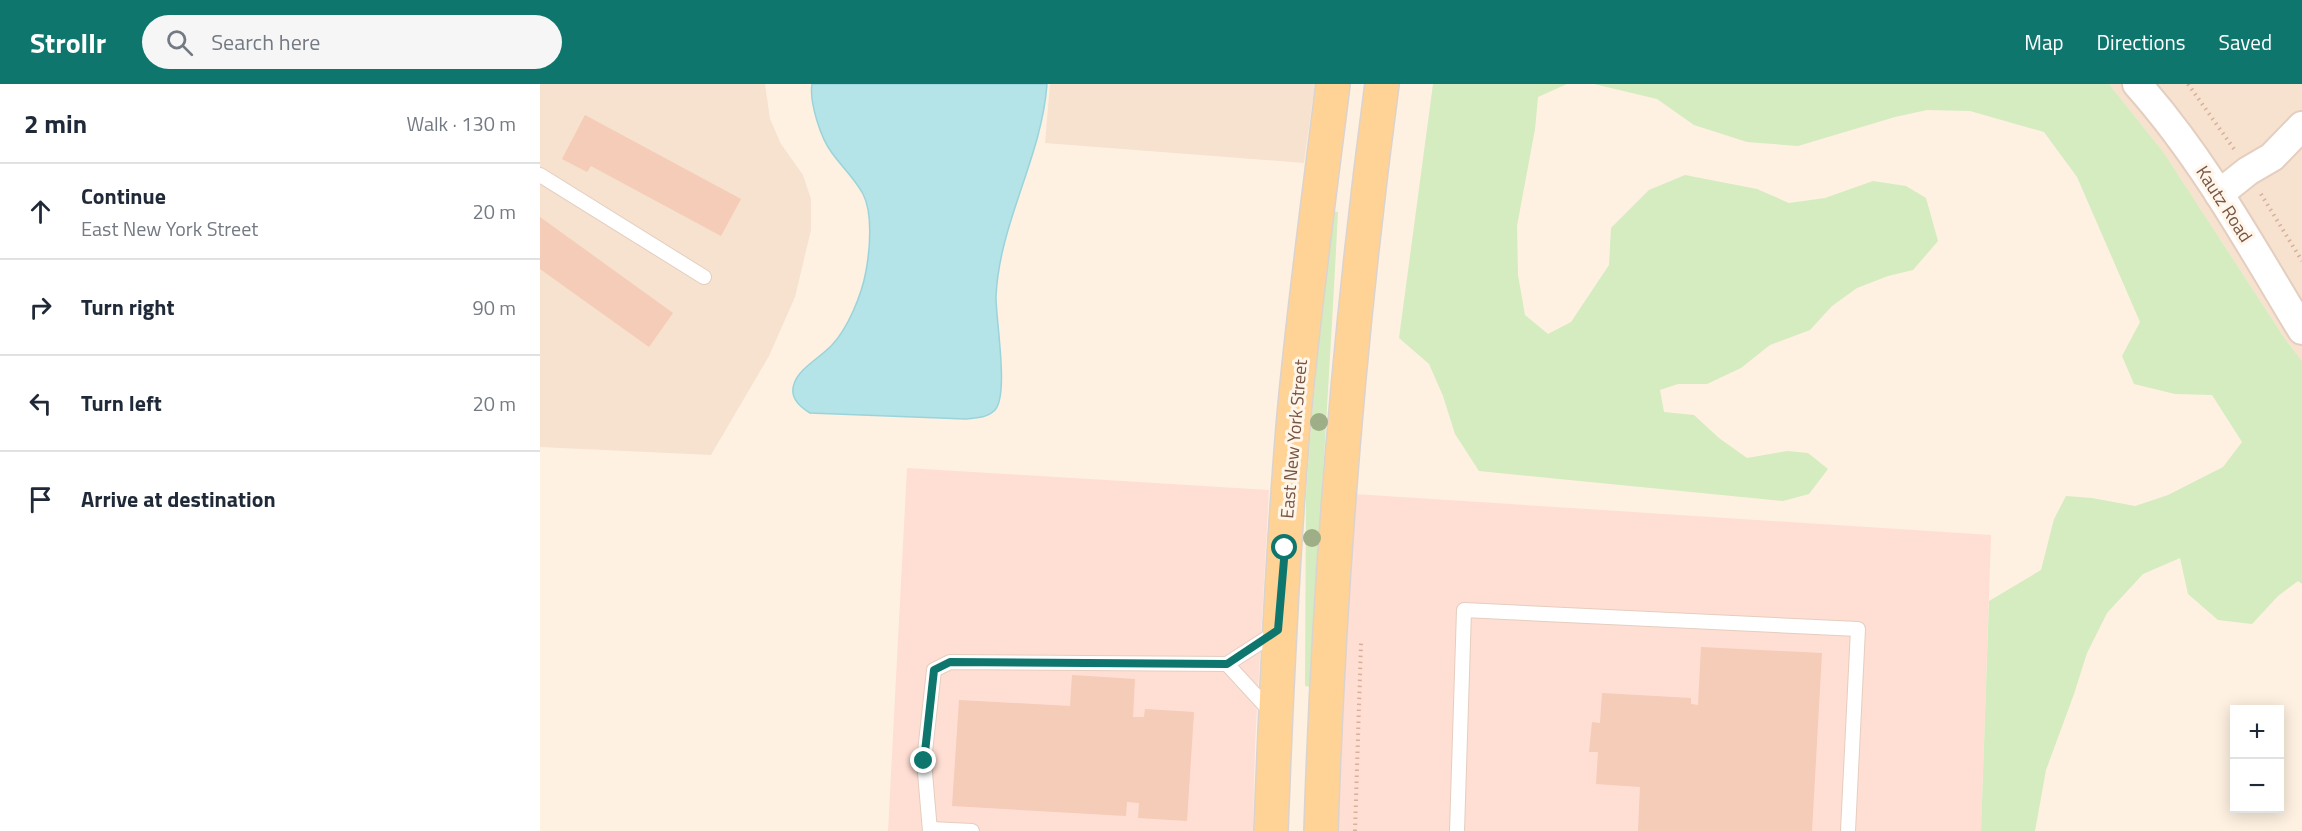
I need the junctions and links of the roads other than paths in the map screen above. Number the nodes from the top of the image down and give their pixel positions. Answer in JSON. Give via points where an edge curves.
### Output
{"nodes":[{"id":1,"x":1333,"y":84,"type":"edge"},
{"id":2,"x":1382,"y":84,"type":"edge"},
{"id":3,"x":2137,"y":84,"type":"edge"},
{"id":4,"x":2302,"y":126,"type":"edge"},
{"id":5,"x":540,"y":175,"type":"edge"},
{"id":6,"x":2219,"y":194,"type":"junction"},
{"id":7,"x":704,"y":277,"type":"dead end"},
{"id":8,"x":2302,"y":330,"type":"edge"},
{"id":9,"x":1278,"y":630,"type":"junction"},
{"id":10,"x":1227,"y":664,"type":"junction"},
{"id":11,"x":1275,"y":717,"type":"junction"},
{"id":12,"x":930,"y":830,"type":"edge"},
{"id":13,"x":972,"y":831,"type":"edge"},
{"id":14,"x":1271,"y":831,"type":"edge"},
{"id":15,"x":1321,"y":831,"type":"edge"},
{"id":16,"x":1457,"y":831,"type":"edge"},
{"id":17,"x":1848,"y":831,"type":"edge"}],
"edges":[{"from":1,"to":9,"type":"main road","name":"East New York Street","via":[[1294,425]]},
{"from":2,"to":15,"type":"main road","via":[[1346,399],[1327,664]]},
{"from":3,"to":6,"type":"street","name":"Kautz Road","via":[[2163,113]]},
{"from":4,"to":6,"type":"street","via":[[2272,158]]},
{"from":5,"to":7,"type":"lane"},
{"from":6,"to":8,"type":"street","name":"Kautz Road"},
{"from":9,"to":10,"type":"lane"},
{"from":9,"to":11,"type":"main road","name":"East New York Street"},
{"from":10,"to":11,"type":"lane"},
{"from":10,"to":12,"type":"lane","via":[[950,662],[934,670],[924,761]]},
{"from":11,"to":14,"type":"main road","name":"East New York Street"},
{"from":12,"to":13,"type":"lane"},
{"from":16,"to":17,"type":"lane","via":[[1464,610],[1858,629]]}]}
